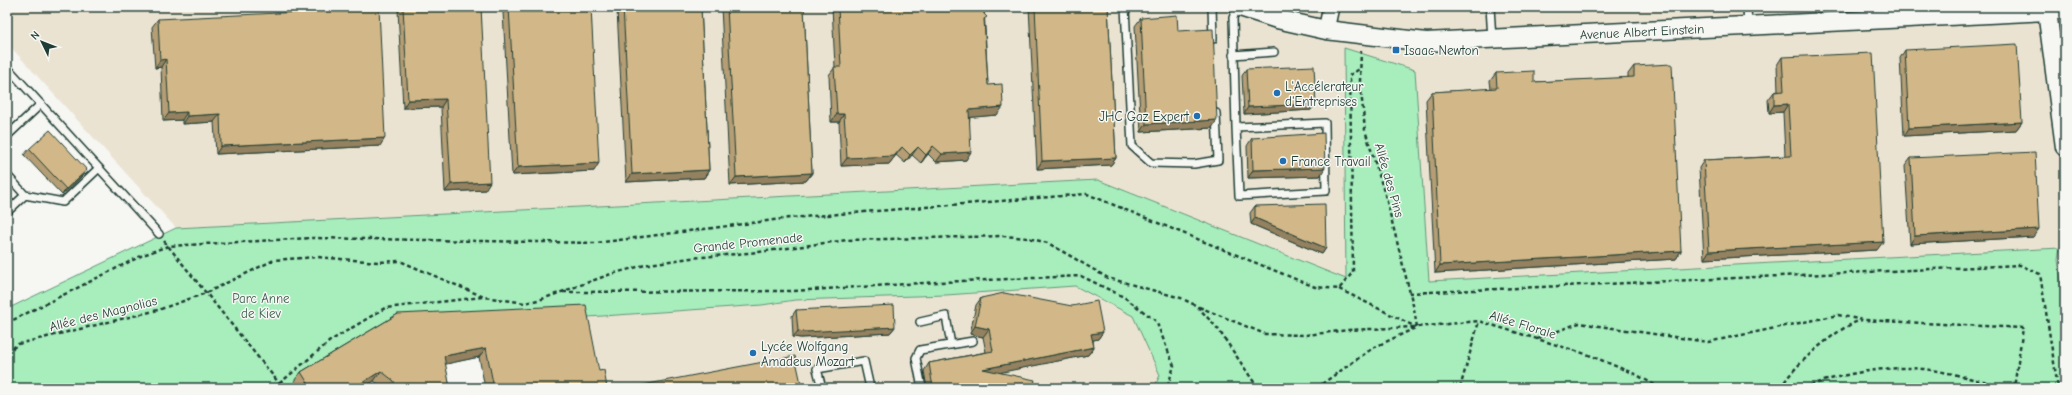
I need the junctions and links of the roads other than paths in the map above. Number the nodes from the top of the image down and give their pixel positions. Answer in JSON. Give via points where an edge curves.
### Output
{"nodes":[{"id":1,"x":1126,"y":7,"type":"edge"},
{"id":2,"x":1212,"y":7,"type":"edge"},
{"id":3,"x":1238,"y":7,"type":"edge"},
{"id":4,"x":1331,"y":7,"type":"edge"},
{"id":5,"x":1490,"y":7,"type":"edge"},
{"id":6,"x":1747,"y":7,"type":"edge"},
{"id":7,"x":2065,"y":8,"type":"edge"},
{"id":8,"x":2047,"y":9,"type":"edge"},
{"id":9,"x":1748,"y":26,"type":"junction"},
{"id":10,"x":1326,"y":30,"type":"junction"},
{"id":11,"x":1492,"y":39,"type":"junction"},
{"id":12,"x":1213,"y":45,"type":"edge"},
{"id":13,"x":1274,"y":52,"type":"dead end"},
{"id":14,"x":1233,"y":55,"type":"junction"},
{"id":15,"x":7,"y":66,"type":"edge"},
{"id":16,"x":41,"y":104,"type":"junction"},
{"id":17,"x":1216,"y":107,"type":"edge"},
{"id":18,"x":1236,"y":127,"type":"junction"},
{"id":19,"x":7,"y":136,"type":"edge"},
{"id":20,"x":2065,"y":147,"type":"edge"},
{"id":21,"x":99,"y":168,"type":"junction"},
{"id":22,"x":7,"y":175,"type":"edge"},
{"id":23,"x":25,"y":195,"type":"junction"},
{"id":24,"x":7,"y":212,"type":"edge"},
{"id":25,"x":158,"y":234,"type":"road end"},
{"id":26,"x":920,"y":322,"type":"dead end"},
{"id":27,"x":973,"y":341,"type":"dead end"},
{"id":28,"x":951,"y":345,"type":"junction"},
{"id":29,"x":822,"y":388,"type":"edge"},
{"id":30,"x":870,"y":388,"type":"edge"},
{"id":31,"x":922,"y":388,"type":"edge"}],
"edges":[{"from":1,"to":17,"type":"lane","via":[[1132,146],[1151,163],[1194,164],[1218,160]]},
{"from":2,"to":12,"type":"lane"},
{"from":3,"to":10,"type":"street","name":"Avenue Albert Einstein","via":[[1283,21]]},
{"from":3,"to":14,"type":"lane","via":[[1233,18]]},
{"from":4,"to":10,"type":"street"},
{"from":5,"to":11,"type":"lane"},
{"from":6,"to":9,"type":"lane"},
{"from":7,"to":8,"type":"street","name":"Avenue Albert Einstein"},
{"from":8,"to":9,"type":"street","name":"Avenue Albert Einstein"},
{"from":8,"to":20,"type":"street"},
{"from":9,"to":11,"type":"street","name":"Avenue Albert Einstein"},
{"from":10,"to":11,"type":"street","name":"Avenue Albert Einstein","via":[[1426,42]]},
{"from":13,"to":14,"type":"lane"},
{"from":14,"to":18,"type":"lane"},
{"from":15,"to":16,"type":"lane"},
{"from":16,"to":19,"type":"lane"},
{"from":16,"to":21,"type":"lane"},
{"from":18,"to":18,"type":"lane","via":[[1239,196],[1326,191],[1325,123]]},
{"from":21,"to":23,"type":"lane","via":[[63,202]]},
{"from":21,"to":25,"type":"lane"},
{"from":22,"to":23,"type":"lane"},
{"from":23,"to":24,"type":"lane"},
{"from":26,"to":28,"type":"lane","via":[[946,316]]},
{"from":27,"to":28,"type":"lane"},
{"from":28,"to":31,"type":"lane","via":[[920,350],[916,358]]},
{"from":29,"to":30,"type":"lane","via":[[817,369],[864,361]]}]}
